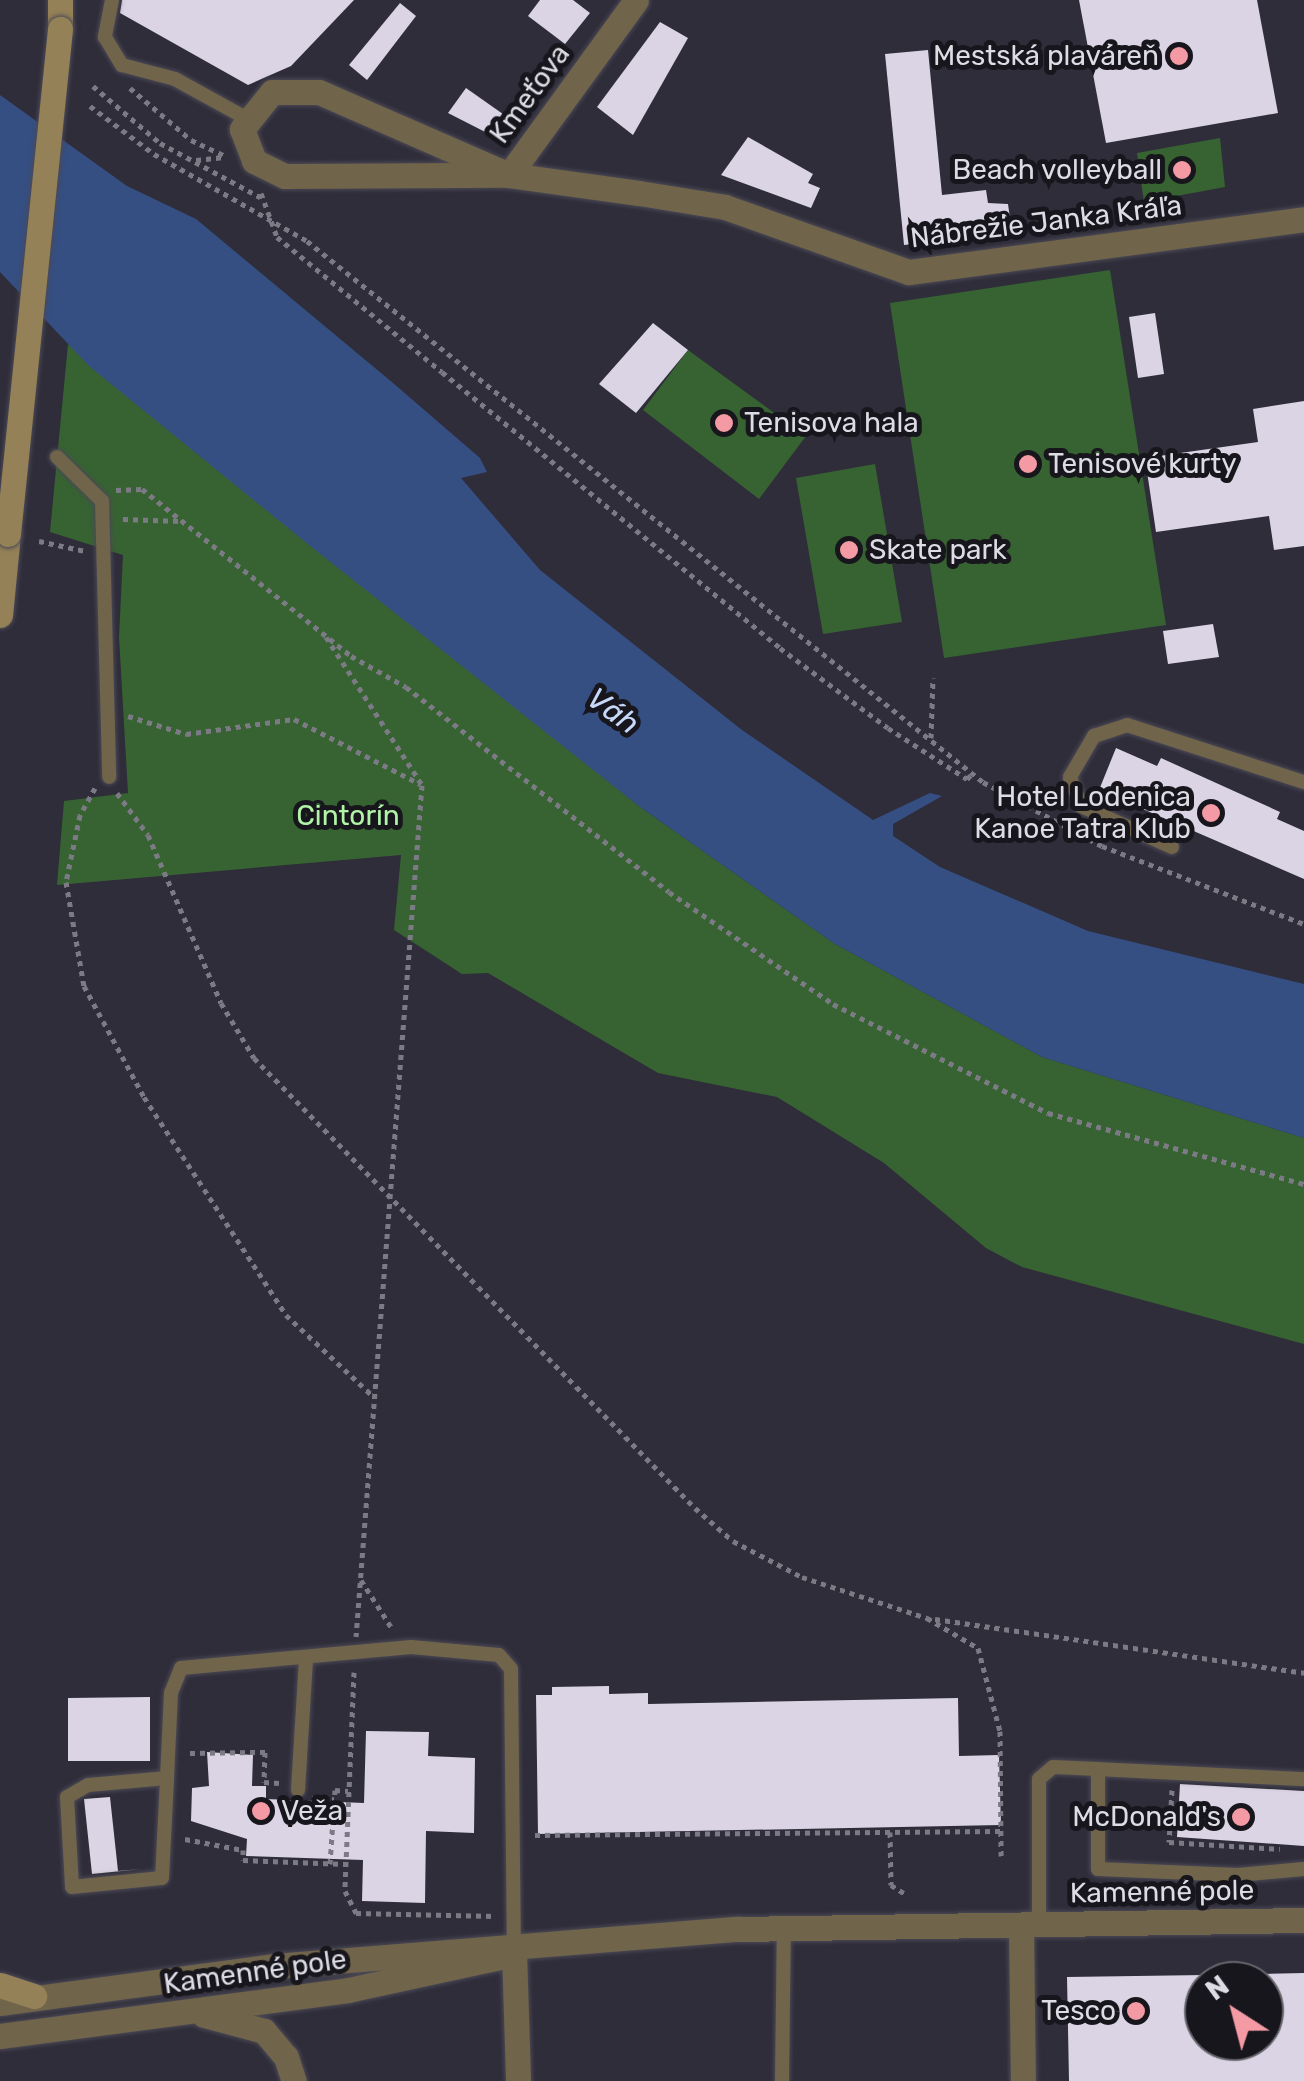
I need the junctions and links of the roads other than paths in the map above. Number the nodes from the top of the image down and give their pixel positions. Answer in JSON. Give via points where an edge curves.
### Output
{"nodes":[{"id":1,"x":60,"y":0,"type":"edge"},
{"id":2,"x":112,"y":0,"type":"edge"},
{"id":3,"x":636,"y":0,"type":"edge"},
{"id":4,"x":246,"y":118,"type":"junction"},
{"id":5,"x":509,"y":175,"type":"junction"},
{"id":6,"x":1304,"y":220,"type":"edge"},
{"id":7,"x":57,"y":457,"type":"dead end"},
{"id":8,"x":0,"y":615,"type":"edge"},
{"id":9,"x":109,"y":770,"type":"road end"},
{"id":10,"x":1304,"y":782,"type":"edge"},
{"id":11,"x":1172,"y":847,"type":"dead end"},
{"id":12,"x":306,"y":1658,"type":"junction"},
{"id":13,"x":1098,"y":1769,"type":"junction"},
{"id":14,"x":167,"y":1778,"type":"junction"},
{"id":15,"x":1304,"y":1779,"type":"edge"},
{"id":16,"x":298,"y":1794,"type":"road end"},
{"id":17,"x":1304,"y":1869,"type":"edge"},
{"id":18,"x":1304,"y":1920,"type":"edge"},
{"id":19,"x":1030,"y":1924,"type":"junction"},
{"id":20,"x":784,"y":1928,"type":"junction"},
{"id":21,"x":514,"y":1951,"type":"junction"},
{"id":22,"x":0,"y":1985,"type":"edge"},
{"id":23,"x":34,"y":1996,"type":"junction"},
{"id":24,"x":0,"y":2002,"type":"edge"},
{"id":25,"x":195,"y":2011,"type":"junction"},
{"id":26,"x":0,"y":2036,"type":"edge"},
{"id":27,"x":294,"y":2081,"type":"edge"},
{"id":28,"x":518,"y":2081,"type":"edge"},
{"id":29,"x":782,"y":2081,"type":"edge"},
{"id":30,"x":1022,"y":2081,"type":"edge"}],
"edges":[{"from":1,"to":8,"type":"main road","bridge":true},
{"from":2,"to":4,"type":"lane","via":[[104,37],[110,53]]},
{"from":3,"to":5,"type":"street","name":"Kmeťova"},
{"from":4,"to":5,"type":"street","name":"Nábrežie Janka Kráľa","via":[[272,92],[318,92]]},
{"from":4,"to":5,"type":"street","name":"Nábrežie Janka Kráľa","via":[[244,142],[254,161],[285,176]]},
{"from":5,"to":6,"type":"street","name":"Nábrežie Janka Kráľa","via":[[726,207],[909,272]]},
{"from":7,"to":9,"type":"lane","via":[[102,501]]},
{"from":10,"to":11,"type":"lane","via":[[1127,725],[1094,736],[1070,776],[1081,806]]},
{"from":12,"to":14,"type":"lane","via":[[181,1668],[172,1680]]},
{"from":12,"to":16,"type":"lane"},
{"from":12,"to":21,"type":"lane","via":[[411,1647],[491,1652],[511,1669]]},
{"from":13,"to":15,"type":"lane"},
{"from":13,"to":17,"type":"lane","via":[[1098,1869],[1238,1875]]},
{"from":13,"to":19,"type":"lane","via":[[1053,1767],[1038,1779]]},
{"from":14,"to":14,"type":"lane","via":[[162,1878],[72,1887],[67,1797],[88,1786]]},
{"from":18,"to":19,"type":"street","name":"Kamenné pole"},
{"from":19,"to":20,"type":"street","name":"Kamenné pole"},
{"from":19,"to":30,"type":"street"},
{"from":20,"to":21,"type":"street","name":"Kamenné pole"},
{"from":20,"to":29,"type":"lane"},
{"from":21,"to":23,"type":"street","name":"Kamenné pole","via":[[274,1966]]},
{"from":21,"to":25,"type":"street","name":"Kamenné pole","via":[[464,1970]]},
{"from":21,"to":28,"type":"street"},
{"from":22,"to":23,"type":"main road"},
{"from":23,"to":24,"type":"street","name":"Kamenné pole"},
{"from":25,"to":26,"type":"street","name":"Kamenné pole"},
{"from":25,"to":27,"type":"street","via":[[264,2032],[286,2056]]}]}
